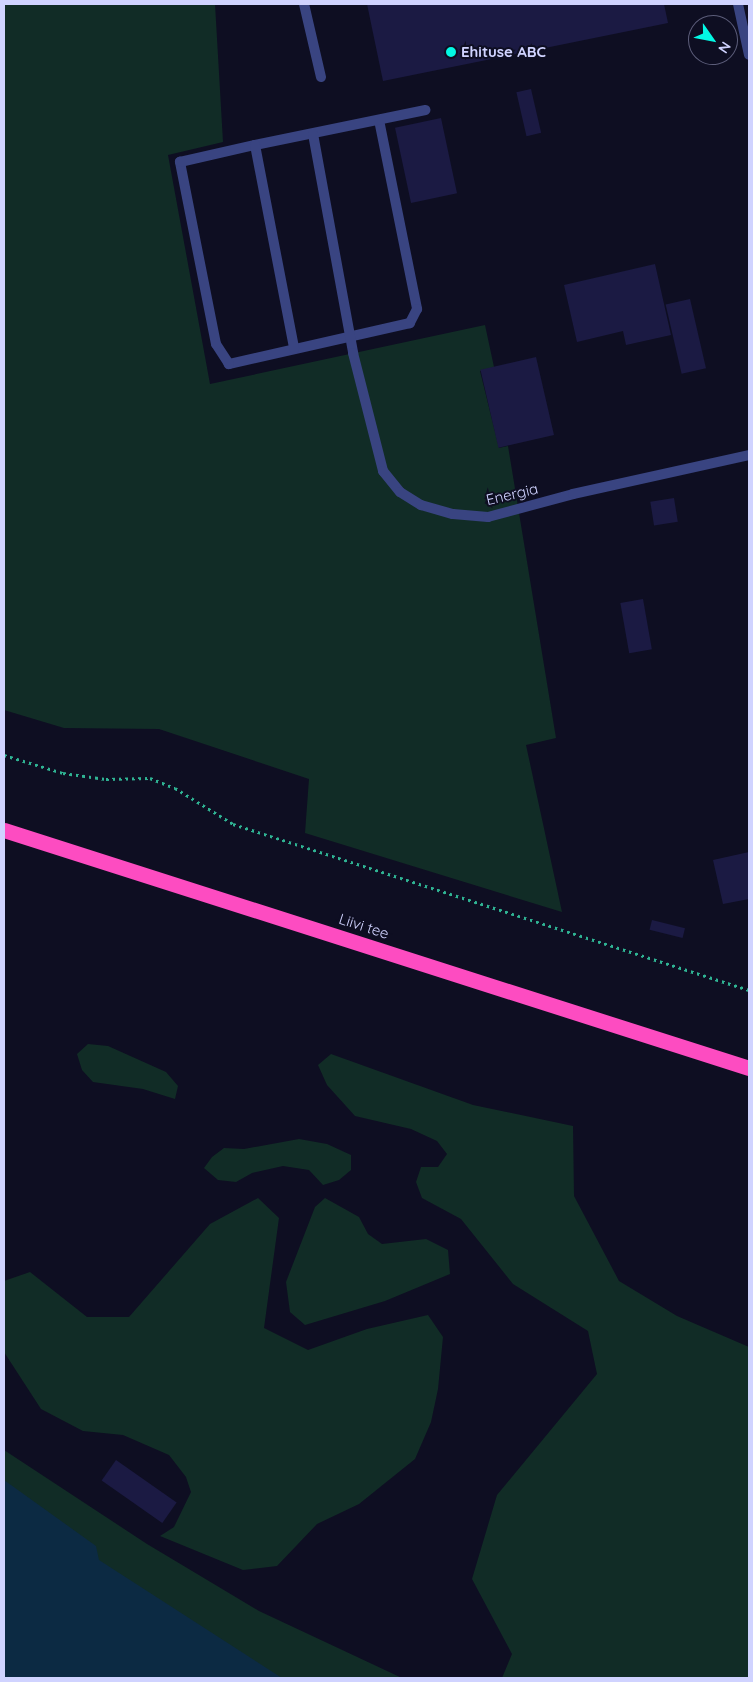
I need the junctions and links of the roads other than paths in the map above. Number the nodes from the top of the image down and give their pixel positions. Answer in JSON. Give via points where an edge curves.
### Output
{"nodes":[{"id":1,"x":304,"y":4,"type":"edge"},
{"id":2,"x":738,"y":4,"type":"edge"},
{"id":3,"x":749,"y":55,"type":"edge"},
{"id":4,"x":321,"y":77,"type":"dead end"},
{"id":5,"x":425,"y":110,"type":"dead end"},
{"id":6,"x":379,"y":120,"type":"junction"},
{"id":7,"x":313,"y":134,"type":"junction"},
{"id":8,"x":255,"y":145,"type":"junction"},
{"id":9,"x":351,"y":335,"type":"junction"},
{"id":10,"x":294,"y":348,"type":"junction"},
{"id":11,"x":749,"y":455,"type":"edge"},
{"id":12,"x":4,"y":830,"type":"edge"},
{"id":13,"x":749,"y":1067,"type":"edge"}],
"edges":[{"from":1,"to":4,"type":"street"},
{"from":2,"to":3,"type":"street"},
{"from":5,"to":6,"type":"street"},
{"from":6,"to":7,"type":"street"},
{"from":6,"to":9,"type":"street","via":[[417,308],[410,323]]},
{"from":7,"to":8,"type":"street"},
{"from":7,"to":9,"type":"street","name":"Energia"},
{"from":8,"to":10,"type":"street"},
{"from":8,"to":10,"type":"street","via":[[180,162],[216,344],[229,364]]},
{"from":9,"to":10,"type":"street"},
{"from":9,"to":11,"type":"street","name":"Energia","via":[[383,471],[400,492],[421,505],[453,514],[488,517],[574,494]]},
{"from":12,"to":13,"type":"highway","name":"Liivi tee"}]}
